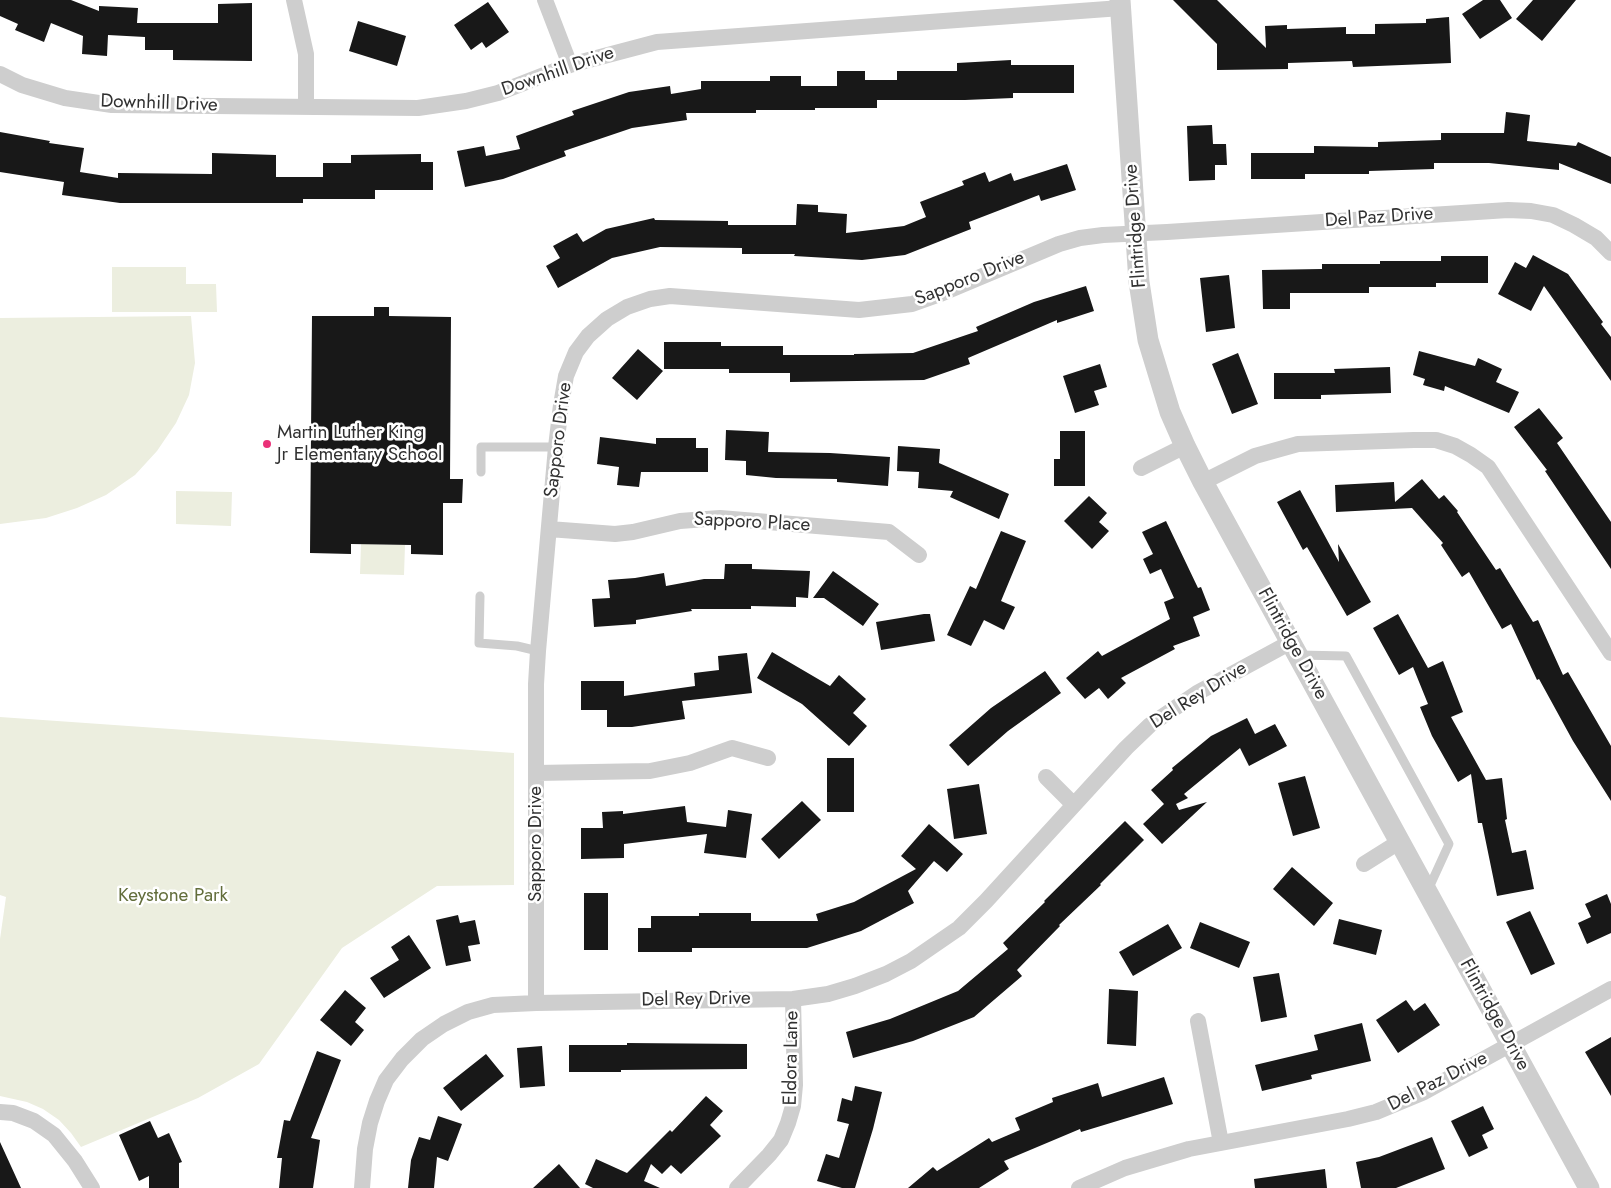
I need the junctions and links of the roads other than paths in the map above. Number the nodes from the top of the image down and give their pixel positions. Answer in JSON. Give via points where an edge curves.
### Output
{"nodes":[{"id":1,"x":294,"y":0,"type":"edge"},
{"id":2,"x":545,"y":0,"type":"edge"},
{"id":3,"x":1121,"y":4,"type":"edge"},
{"id":4,"x":570,"y":65,"type":"junction"},
{"id":5,"x":0,"y":74,"type":"edge"},
{"id":6,"x":306,"y":107,"type":"junction"},
{"id":7,"x":1136,"y":234,"type":"junction"},
{"id":8,"x":1611,"y":253,"type":"edge"},
{"id":9,"x":1184,"y":446,"type":"junction"},
{"id":10,"x":556,"y":447,"type":"junction"},
{"id":11,"x":1141,"y":468,"type":"dead end"},
{"id":12,"x":481,"y":472,"type":"dead end"},
{"id":13,"x":1203,"y":482,"type":"junction"},
{"id":14,"x":549,"y":529,"type":"junction"},
{"id":15,"x":919,"y":555,"type":"dead end"},
{"id":16,"x":480,"y":596,"type":"dead end"},
{"id":17,"x":1295,"y":648,"type":"junction"},
{"id":18,"x":538,"y":651,"type":"junction"},
{"id":19,"x":1611,"y":653,"type":"edge"},
{"id":20,"x":768,"y":758,"type":"dead end"},
{"id":21,"x":536,"y":773,"type":"junction"},
{"id":22,"x":1046,"y":777,"type":"dead end"},
{"id":23,"x":1074,"y":805,"type":"junction"},
{"id":24,"x":1399,"y":842,"type":"junction"},
{"id":25,"x":1364,"y":864,"type":"dead end"},
{"id":26,"x":1427,"y":893,"type":"junction"},
{"id":27,"x":1611,"y":989,"type":"edge"},
{"id":28,"x":792,"y":999,"type":"junction"},
{"id":29,"x":536,"y":1003,"type":"junction"},
{"id":30,"x":1198,"y":1021,"type":"dead end"},
{"id":31,"x":1510,"y":1044,"type":"junction"},
{"id":32,"x":0,"y":1112,"type":"edge"},
{"id":33,"x":1221,"y":1143,"type":"junction"},
{"id":34,"x":92,"y":1188,"type":"edge"},
{"id":35,"x":362,"y":1188,"type":"edge"},
{"id":36,"x":736,"y":1188,"type":"edge"},
{"id":37,"x":1079,"y":1188,"type":"edge"},
{"id":38,"x":1589,"y":1188,"type":"edge"}],
"edges":[{"from":1,"to":6,"type":"street","via":[[306,54]]},
{"from":2,"to":4,"type":"street"},
{"from":3,"to":4,"type":"street","name":"Downhill Drive","via":[[682,39],[638,46]]},
{"from":3,"to":7,"type":"street","name":"Flintridge Drive"},
{"from":4,"to":6,"type":"street","name":"Downhill Drive","via":[[498,93],[439,106]]},
{"from":5,"to":6,"type":"street","name":"Downhill Drive","via":[[22,85],[65,98],[112,105]]},
{"from":7,"to":8,"type":"street","name":"Del Paz Drive","via":[[1508,210],[1553,215],[1596,238]]},
{"from":7,"to":9,"type":"street","name":"Flintridge Drive","via":[[1148,340]]},
{"from":7,"to":10,"type":"street","name":"Sapporo Drive","via":[[1103,235],[1059,244],[940,294],[912,304],[887,308],[859,310],[670,296],[627,307],[606,319],[576,352],[564,386]]},
{"from":9,"to":11,"type":"street"},
{"from":9,"to":13,"type":"street","name":"Flintridge Drive"},
{"from":10,"to":12,"type":"lane","via":[[481,447]]},
{"from":10,"to":14,"type":"street","name":"Sapporo Drive"},
{"from":13,"to":17,"type":"street","name":"Flintridge Drive"},
{"from":13,"to":19,"type":"street","via":[[1256,456],[1298,444],[1436,440],[1455,446],[1488,467]]},
{"from":14,"to":15,"type":"street","name":"Sapporo Place","via":[[615,534],[680,521],[720,518],[889,532]]},
{"from":14,"to":18,"type":"street","name":"Sapporo Drive"},
{"from":16,"to":18,"type":"lane","via":[[479,643]]},
{"from":17,"to":23,"type":"street","name":"Del Rey Drive","via":[[1197,693],[1150,725]]},
{"from":17,"to":24,"type":"street","name":"Flintridge Drive"},
{"from":17,"to":26,"type":"lane","via":[[1346,656],[1449,844]]},
{"from":18,"to":21,"type":"street","name":"Sapporo Drive"},
{"from":20,"to":21,"type":"street","via":[[732,748],[690,763],[650,771]]},
{"from":21,"to":29,"type":"street","name":"Sapporo Drive"},
{"from":22,"to":23,"type":"street"},
{"from":23,"to":28,"type":"street","name":"Del Rey Drive","via":[[986,901],[959,928],[936,944],[886,974],[855,986]]},
{"from":24,"to":25,"type":"street"},
{"from":24,"to":26,"type":"street","name":"Flintridge Drive"},
{"from":26,"to":31,"type":"street","name":"Flintridge Drive"},
{"from":27,"to":31,"type":"street","name":"Del Paz Drive"},
{"from":28,"to":29,"type":"street","name":"Del Rey Drive"},
{"from":28,"to":36,"type":"street","name":"Eldora Lane","via":[[795,1085],[788,1123],[769,1156]]},
{"from":29,"to":35,"type":"street","name":"Del Rey Drive","via":[[493,1005],[468,1012],[422,1039],[402,1059],[386,1080],[377,1101],[365,1149]]},
{"from":30,"to":33,"type":"street"},
{"from":31,"to":33,"type":"street","name":"Del Paz Drive","via":[[1424,1092],[1376,1112]]},
{"from":31,"to":38,"type":"street","name":"Flintridge Drive"},
{"from":32,"to":34,"type":"street","via":[[34,1121],[54,1135]]},
{"from":33,"to":37,"type":"street","name":"Del Paz Drive","via":[[1142,1162]]}]}
